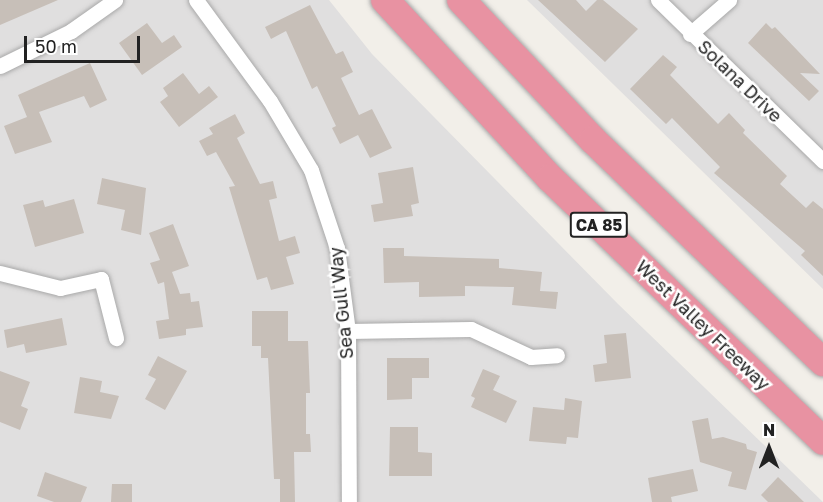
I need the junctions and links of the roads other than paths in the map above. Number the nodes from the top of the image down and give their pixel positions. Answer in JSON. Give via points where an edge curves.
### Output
{"nodes":[{"id":1,"x":115,"y":0,"type":"edge"},
{"id":2,"x":196,"y":0,"type":"edge"},
{"id":3,"x":384,"y":0,"type":"edge"},
{"id":4,"x":461,"y":0,"type":"edge"},
{"id":5,"x":658,"y":0,"type":"edge"},
{"id":6,"x":729,"y":0,"type":"edge"},
{"id":7,"x":690,"y":34,"type":"junction"},
{"id":8,"x":0,"y":66,"type":"edge"},
{"id":9,"x":823,"y":161,"type":"edge"},
{"id":10,"x":0,"y":273,"type":"edge"},
{"id":11,"x":348,"y":332,"type":"junction"},
{"id":12,"x":116,"y":338,"type":"dead end"},
{"id":13,"x":557,"y":355,"type":"dead end"},
{"id":14,"x":823,"y":362,"type":"edge"},
{"id":15,"x":823,"y":441,"type":"edge"},
{"id":16,"x":349,"y":502,"type":"edge"}],
"edges":[{"from":1,"to":8,"type":"street","via":[[70,31]]},
{"from":2,"to":11,"type":"street","name":"Sea Gull Way","via":[[270,101],[311,170],[337,248]]},
{"from":3,"to":15,"type":"highway","name":"West Valley Freeway","number":"CA 85","via":[[543,171]]},
{"from":4,"to":14,"type":"highway","number":"CA 85","via":[[593,140]]},
{"from":5,"to":7,"type":"street","name":"Solana Drive"},
{"from":6,"to":7,"type":"street"},
{"from":7,"to":9,"type":"street","name":"Solana Drive"},
{"from":10,"to":12,"type":"street","via":[[60,288],[101,279]]},
{"from":11,"to":13,"type":"street","via":[[471,329],[531,357]]},
{"from":11,"to":16,"type":"street","name":"Sea Gull Way"}]}
